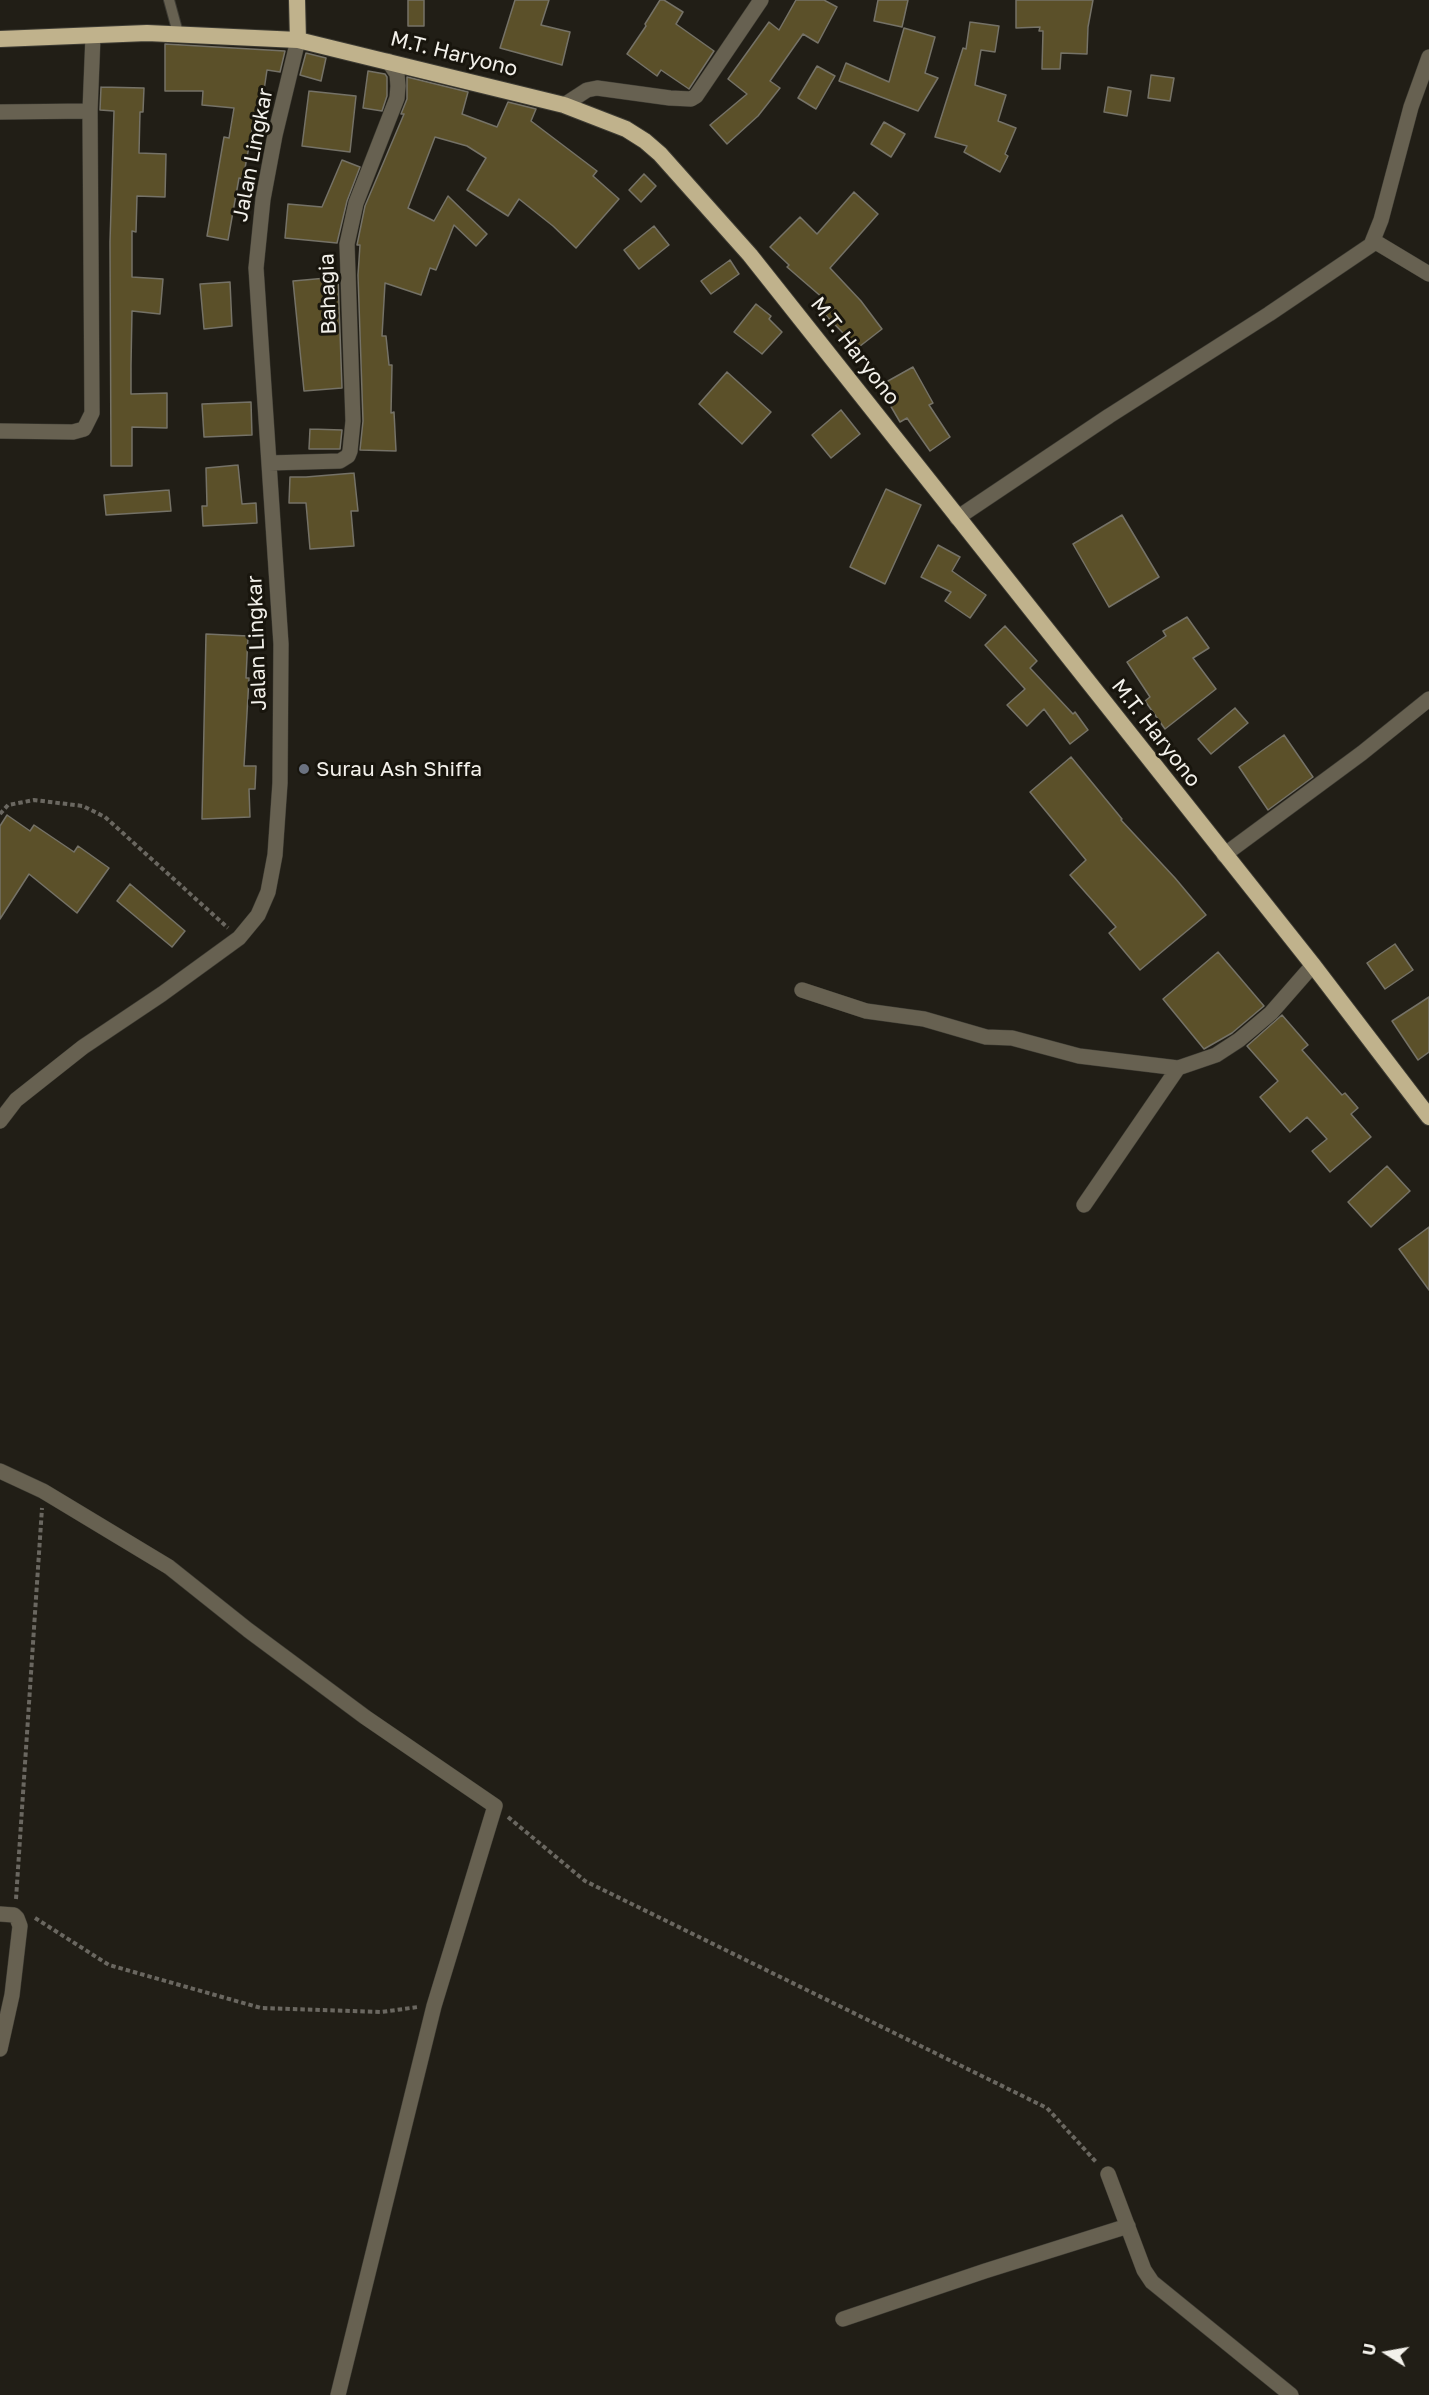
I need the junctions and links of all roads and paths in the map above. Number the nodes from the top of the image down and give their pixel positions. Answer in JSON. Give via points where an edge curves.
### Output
{"nodes":[{"id":1,"x":169,"y":0,"type":"edge"},
{"id":2,"x":297,"y":0,"type":"edge"},
{"id":3,"x":761,"y":0,"type":"edge"},
{"id":4,"x":178,"y":33,"type":"junction"},
{"id":5,"x":93,"y":36,"type":"junction"},
{"id":6,"x":0,"y":39,"type":"edge"},
{"id":7,"x":298,"y":40,"type":"junction"},
{"id":8,"x":1429,"y":57,"type":"edge"},
{"id":9,"x":388,"y":61,"type":"junction"},
{"id":10,"x":564,"y":105,"type":"junction"},
{"id":11,"x":90,"y":111,"type":"junction"},
{"id":12,"x":0,"y":112,"type":"edge"},
{"id":13,"x":1374,"y":241,"type":"junction"},
{"id":14,"x":1429,"y":274,"type":"edge"},
{"id":15,"x":0,"y":431,"type":"edge"},
{"id":16,"x":269,"y":463,"type":"junction"},
{"id":17,"x":957,"y":518,"type":"junction"},
{"id":18,"x":1429,"y":699,"type":"edge"},
{"id":19,"x":0,"y":814,"type":"edge"},
{"id":20,"x":1224,"y":855,"type":"junction"},
{"id":21,"x":239,"y":938,"type":"junction"},
{"id":22,"x":1313,"y":965,"type":"junction"},
{"id":23,"x":802,"y":990,"type":"dead end"},
{"id":24,"x":1178,"y":1068,"type":"junction"},
{"id":25,"x":1429,"y":1117,"type":"edge"},
{"id":26,"x":0,"y":1121,"type":"edge"},
{"id":27,"x":1084,"y":1205,"type":"dead end"},
{"id":28,"x":0,"y":1471,"type":"edge"},
{"id":29,"x":43,"y":1491,"type":"junction"},
{"id":30,"x":495,"y":1806,"type":"junction"},
{"id":31,"x":7,"y":1915,"type":"edge"},
{"id":32,"x":34,"y":1918,"type":"dead end"},
{"id":33,"x":434,"y":2006,"type":"junction"},
{"id":34,"x":0,"y":2049,"type":"edge"},
{"id":35,"x":1108,"y":2174,"type":"joint"},
{"id":36,"x":1128,"y":2226,"type":"junction"},
{"id":37,"x":843,"y":2319,"type":"dead end"},
{"id":38,"x":338,"y":2395,"type":"edge"},
{"id":39,"x":1291,"y":2395,"type":"edge"}],
"edges":[{"from":1,"to":4,"type":"lane"},
{"from":2,"to":7,"type":"highway"},
{"from":3,"to":10,"type":"street","via":[[691,99],[597,88]]},
{"from":4,"to":5,"type":"highway","name":"M.T. Haryono"},
{"from":4,"to":7,"type":"highway","name":"M.T. Haryono"},
{"from":5,"to":6,"type":"highway","name":"M.T. Haryono"},
{"from":5,"to":11,"type":"street"},
{"from":7,"to":9,"type":"highway","name":"M.T. Haryono"},
{"from":7,"to":16,"type":"street","name":"Jalan Lingkar","via":[[263,200],[256,268]]},
{"from":8,"to":13,"type":"street"},
{"from":9,"to":10,"type":"highway","name":"M.T. Haryono"},
{"from":9,"to":16,"type":"street","name":"Bahagia","via":[[397,74],[397,98],[356,203],[347,244],[353,421],[350,451],[340,461]]},
{"from":10,"to":17,"type":"highway","name":"M.T. Haryono","via":[[626,129],[660,154],[750,255]]},
{"from":11,"to":12,"type":"street"},
{"from":11,"to":15,"type":"street","via":[[92,413],[84,429],[73,432]]},
{"from":13,"to":14,"type":"street"},
{"from":13,"to":17,"type":"street"},
{"from":16,"to":21,"type":"street","name":"Jalan Lingkar","via":[[281,644],[280,783],[268,892],[258,915]]},
{"from":17,"to":20,"type":"highway","name":"M.T. Haryono"},
{"from":18,"to":20,"type":"street"},
{"from":19,"to":21,"type":"path","via":[[8,805],[34,800],[82,806],[105,817]]},
{"from":20,"to":22,"type":"highway","name":"M.T. Haryono"},
{"from":21,"to":26,"type":"street","name":"Jalan Lingkar","via":[[82,1047],[16,1100]]},
{"from":22,"to":24,"type":"street","via":[[1271,1013],[1239,1040],[1216,1055]]},
{"from":22,"to":25,"type":"highway","name":"M.T. Haryono"},
{"from":23,"to":24,"type":"street","via":[[866,1011],[924,1019],[986,1037],[1012,1038],[1079,1056]]},
{"from":24,"to":27,"type":"street"},
{"from":28,"to":29,"type":"street"},
{"from":29,"to":30,"type":"street","via":[[169,1567],[365,1717]]},
{"from":29,"to":31,"type":"path"},
{"from":30,"to":33,"type":"street"},
{"from":30,"to":35,"type":"path","via":[[585,1881],[1047,2108]]},
{"from":31,"to":34,"type":"street","via":[[17,1918],[20,1926],[8,2019]]},
{"from":32,"to":33,"type":"path","via":[[109,1965],[261,2008],[381,2012]]},
{"from":33,"to":38,"type":"street"},
{"from":35,"to":36,"type":"street"},
{"from":36,"to":37,"type":"street"},
{"from":36,"to":39,"type":"street","via":[[1152,2282]]}]}
